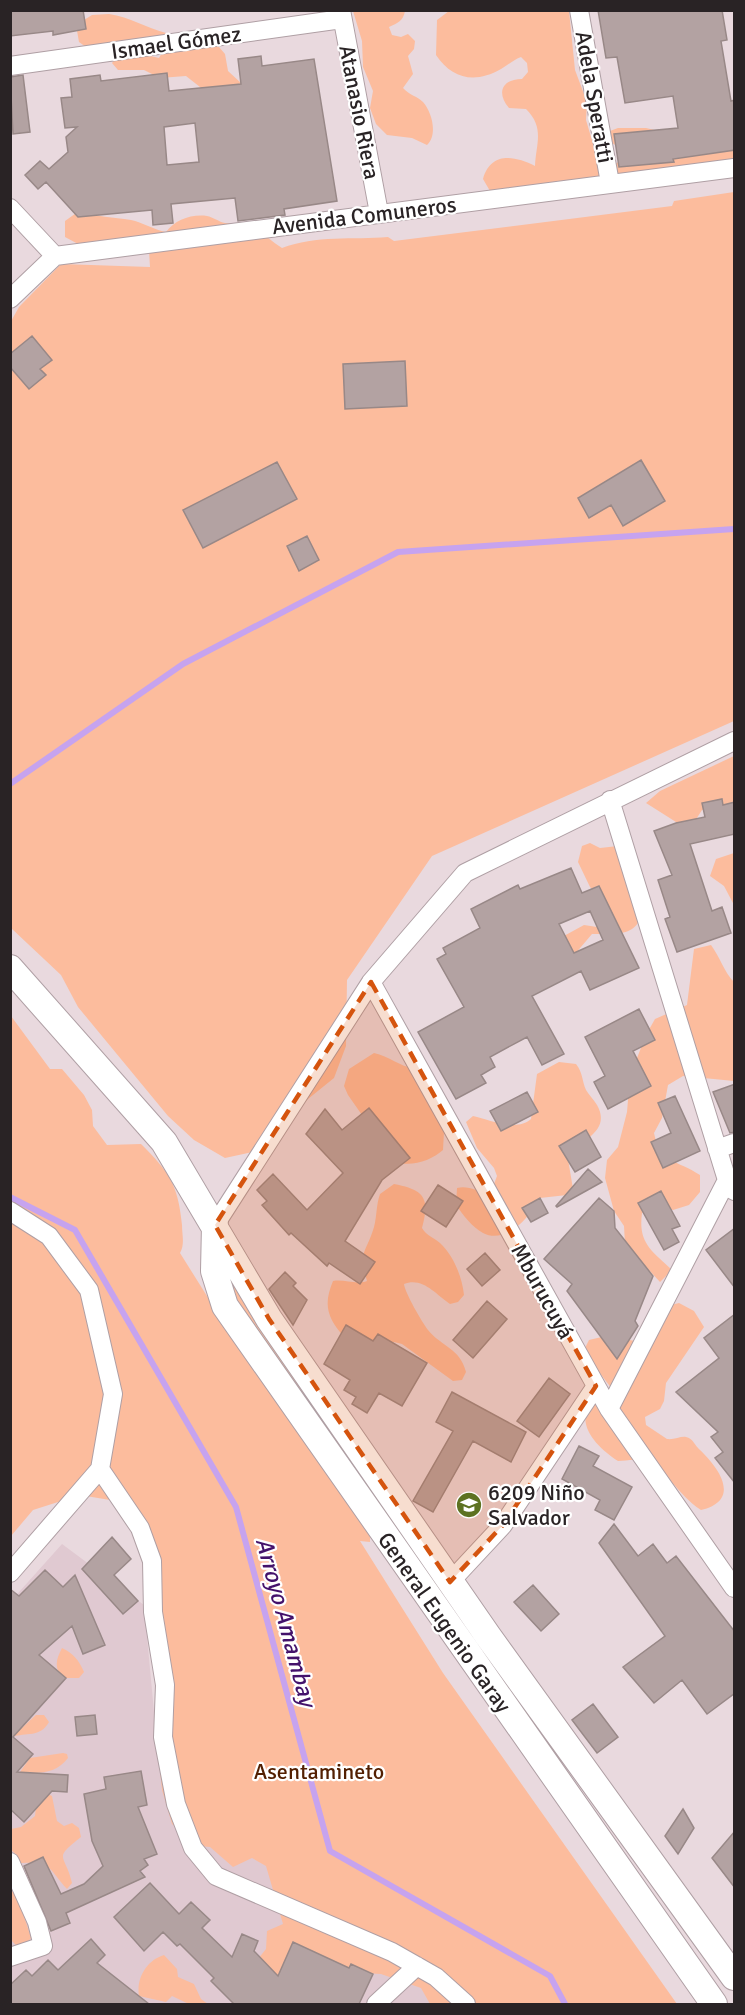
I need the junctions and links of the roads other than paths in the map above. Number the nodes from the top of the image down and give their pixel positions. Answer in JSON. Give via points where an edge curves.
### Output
{"nodes":[{"id":1,"x":579,"y":10,"type":"edge"},
{"id":2,"x":342,"y":15,"type":"edge"},
{"id":3,"x":10,"y":66,"type":"edge"},
{"id":4,"x":735,"y":168,"type":"edge"},
{"id":5,"x":610,"y":183,"type":"junction"},
{"id":6,"x":10,"y":208,"type":"edge"},
{"id":7,"x":379,"y":213,"type":"junction"},
{"id":8,"x":55,"y":256,"type":"junction"},
{"id":9,"x":10,"y":299,"type":"edge"},
{"id":10,"x":735,"y":741,"type":"edge"},
{"id":11,"x":610,"y":800,"type":"junction"},
{"id":12,"x":10,"y":968,"type":"edge"},
{"id":13,"x":371,"y":982,"type":"junction"},
{"id":14,"x":726,"y":1146,"type":"edge"},
{"id":15,"x":731,"y":1186,"type":"edge"},
{"id":16,"x":10,"y":1211,"type":"edge"},
{"id":17,"x":215,"y":1225,"type":"junction"},
{"id":18,"x":596,"y":1386,"type":"junction"},
{"id":19,"x":609,"y":1409,"type":"junction"},
{"id":20,"x":99,"y":1469,"type":"junction"},
{"id":21,"x":10,"y":1573,"type":"edge"},
{"id":22,"x":450,"y":1582,"type":"junction"},
{"id":23,"x":735,"y":1588,"type":"edge"},
{"id":24,"x":10,"y":1862,"type":"edge"},
{"id":25,"x":10,"y":1958,"type":"edge"},
{"id":26,"x":417,"y":1966,"type":"junction"},
{"id":27,"x":735,"y":1977,"type":"edge"},
{"id":28,"x":376,"y":2004,"type":"edge"},
{"id":29,"x":466,"y":2004,"type":"edge"},
{"id":30,"x":714,"y":2004,"type":"edge"}],
"edges":[{"from":1,"to":5,"type":"street","name":"Adela Speratti"},
{"from":2,"to":3,"type":"street","name":"Ismael Gómez"},
{"from":2,"to":7,"type":"street","name":"Atanasio Riera"},
{"from":4,"to":5,"type":"street","name":"Avenida Comuneros"},
{"from":5,"to":7,"type":"street","name":"Avenida Comuneros"},
{"from":6,"to":8,"type":"street"},
{"from":7,"to":8,"type":"street","name":"Avenida Comuneros"},
{"from":8,"to":9,"type":"street"},
{"from":10,"to":11,"type":"street"},
{"from":11,"to":13,"type":"street","via":[[465,873]]},
{"from":11,"to":14,"type":"street"},
{"from":12,"to":17,"type":"street","name":"General Eugenio Garay","via":[[164,1142]]},
{"from":13,"to":17,"type":"street"},
{"from":13,"to":18,"type":"street","name":"Mburucuyá"},
{"from":14,"to":15,"type":"street"},
{"from":15,"to":19,"type":"street"},
{"from":16,"to":20,"type":"street","via":[[49,1236],[89,1290],[113,1394]]},
{"from":17,"to":22,"type":"street","name":"General Eugenio Garay","via":[[269,1319]]},
{"from":17,"to":30,"type":"street","name":"General Eugenio Garay","via":[[214,1271],[225,1306]]},
{"from":18,"to":19,"type":"street","name":"Mburucuyá"},
{"from":18,"to":22,"type":"street","via":[[503,1525]]},
{"from":19,"to":23,"type":"street","name":"Mburucuyá"},
{"from":20,"to":21,"type":"street"},
{"from":20,"to":26,"type":"street","via":[[140,1528],[152,1561],[153,1612],[165,1685],[163,1737],[176,1804],[193,1848],[216,1876]]},
{"from":22,"to":27,"type":"street","name":"General Eugenio Garay"},
{"from":24,"to":25,"type":"street","via":[[37,1922],[43,1946]]},
{"from":26,"to":28,"type":"street"},
{"from":26,"to":29,"type":"street"}]}
